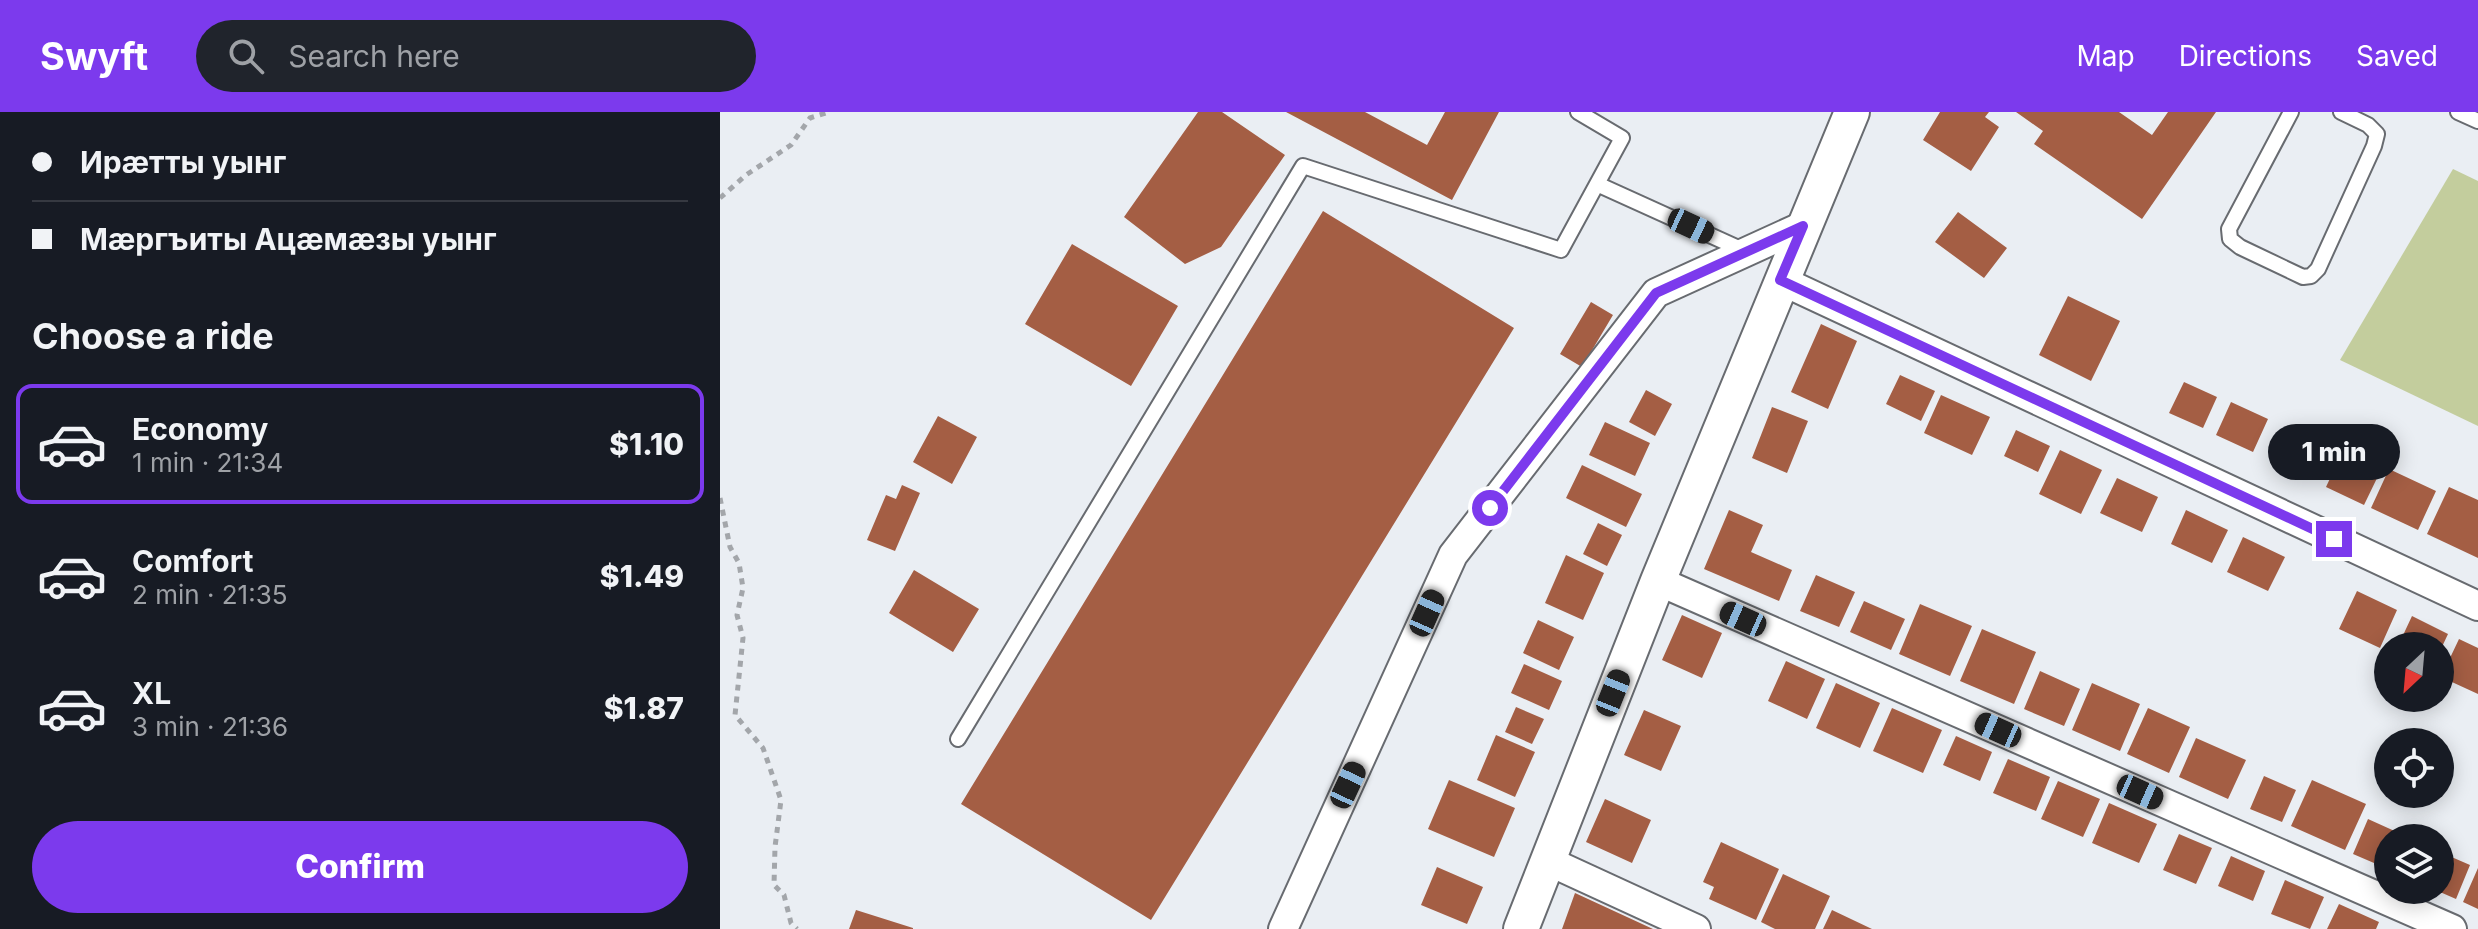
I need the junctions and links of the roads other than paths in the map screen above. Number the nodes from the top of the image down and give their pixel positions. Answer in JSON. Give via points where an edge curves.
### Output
{"nodes":[{"id":1,"x":1578,"y":112,"type":"edge"},
{"id":2,"x":1852,"y":112,"type":"edge"},
{"id":3,"x":2291,"y":112,"type":"edge"},
{"id":4,"x":2341,"y":112,"type":"edge"},
{"id":5,"x":2458,"y":112,"type":"edge"},
{"id":6,"x":2478,"y":121,"type":"edge"},
{"id":7,"x":1597,"y":184,"type":"junction"},
{"id":8,"x":1803,"y":226,"type":"junction"},
{"id":9,"x":1747,"y":252,"type":"junction"},
{"id":10,"x":1780,"y":280,"type":"junction"},
{"id":11,"x":1658,"y":581,"type":"junction"},
{"id":12,"x":2478,"y":606,"type":"edge"},
{"id":13,"x":958,"y":739,"type":"dead end"},
{"id":14,"x":1546,"y":860,"type":"junction"},
{"id":15,"x":1283,"y":929,"type":"edge"},
{"id":16,"x":1521,"y":929,"type":"edge"},
{"id":17,"x":1696,"y":929,"type":"edge"},
{"id":18,"x":2452,"y":929,"type":"edge"}],
"edges":[{"from":1,"to":7,"type":"lane","via":[[1622,138]]},
{"from":2,"to":8,"type":"street"},
{"from":3,"to":4,"type":"lane","via":[[2229,229],[2230,239],[2303,277],[2318,269],[2377,134]]},
{"from":5,"to":6,"type":"lane"},
{"from":7,"to":9,"type":"lane"},
{"from":7,"to":13,"type":"lane","via":[[1561,250],[1303,166]]},
{"from":8,"to":9,"type":"street"},
{"from":8,"to":10,"type":"street"},
{"from":9,"to":15,"type":"street","via":[[1656,293],[1453,555]]},
{"from":10,"to":11,"type":"street"},
{"from":10,"to":12,"type":"street"},
{"from":11,"to":14,"type":"street"},
{"from":11,"to":18,"type":"street"},
{"from":14,"to":16,"type":"street"},
{"from":14,"to":17,"type":"street"}]}
